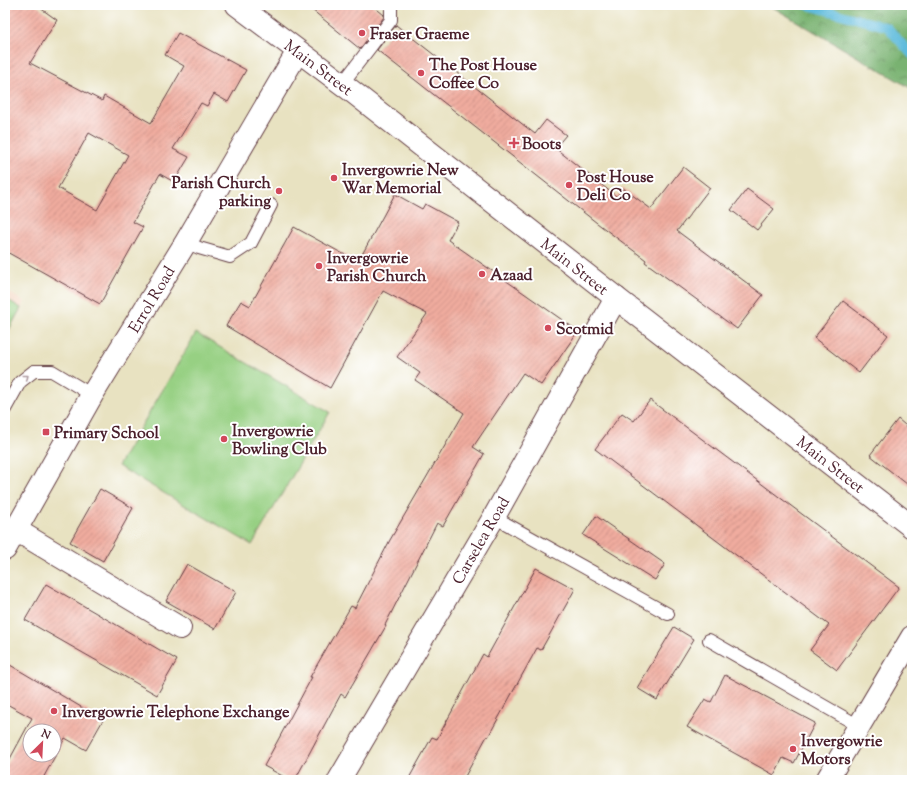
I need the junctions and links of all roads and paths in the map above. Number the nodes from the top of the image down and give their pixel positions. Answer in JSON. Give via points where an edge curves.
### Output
{"nodes":[{"id":1,"x":238,"y":5,"type":"edge"},
{"id":2,"x":391,"y":5,"type":"edge"},
{"id":3,"x":298,"y":51,"type":"junction"},
{"id":4,"x":342,"y":84,"type":"junction"},
{"id":5,"x":271,"y":205,"type":"dead end"},
{"id":6,"x":186,"y":242,"type":"junction"},
{"id":7,"x":616,"y":298,"type":"junction"},
{"id":8,"x":92,"y":395,"type":"junction"},
{"id":9,"x":5,"y":410,"type":"edge"},
{"id":10,"x":494,"y":516,"type":"junction"},
{"id":11,"x":912,"y":527,"type":"edge"},
{"id":12,"x":9,"y":538,"type":"edge"},
{"id":13,"x":668,"y":614,"type":"dead end"},
{"id":14,"x":180,"y":628,"type":"dead end"},
{"id":15,"x":912,"y":638,"type":"edge"},
{"id":16,"x":709,"y":640,"type":"dead end"},
{"id":17,"x":859,"y":726,"type":"junction"},
{"id":18,"x":340,"y":780,"type":"edge"},
{"id":19,"x":827,"y":780,"type":"edge"}],
"edges":[{"from":1,"to":3,"type":"street","name":"Main Street"},
{"from":2,"to":4,"type":"lane","via":[[391,20]]},
{"from":3,"to":4,"type":"street","name":"Main Street"},
{"from":3,"to":6,"type":"street","name":"Errol Road"},
{"from":4,"to":7,"type":"street","name":"Main Street"},
{"from":5,"to":6,"type":"lane","via":[[251,243],[230,257]]},
{"from":6,"to":8,"type":"street","name":"Errol Road"},
{"from":7,"to":10,"type":"street","name":"Carselea Road"},
{"from":7,"to":11,"type":"street","name":"Main Street"},
{"from":9,"to":8,"type":"lane","one_way":true,"via":[[20,382],[34,371],[52,371]]},
{"from":8,"to":12,"type":"street","name":"Errol Road"},
{"from":10,"to":13,"type":"lane"},
{"from":10,"to":18,"type":"street","name":"Carselea Road"},
{"from":12,"to":14,"type":"street"},
{"from":15,"to":17,"type":"street"},
{"from":16,"to":17,"type":"lane"},
{"from":17,"to":19,"type":"street"}]}
